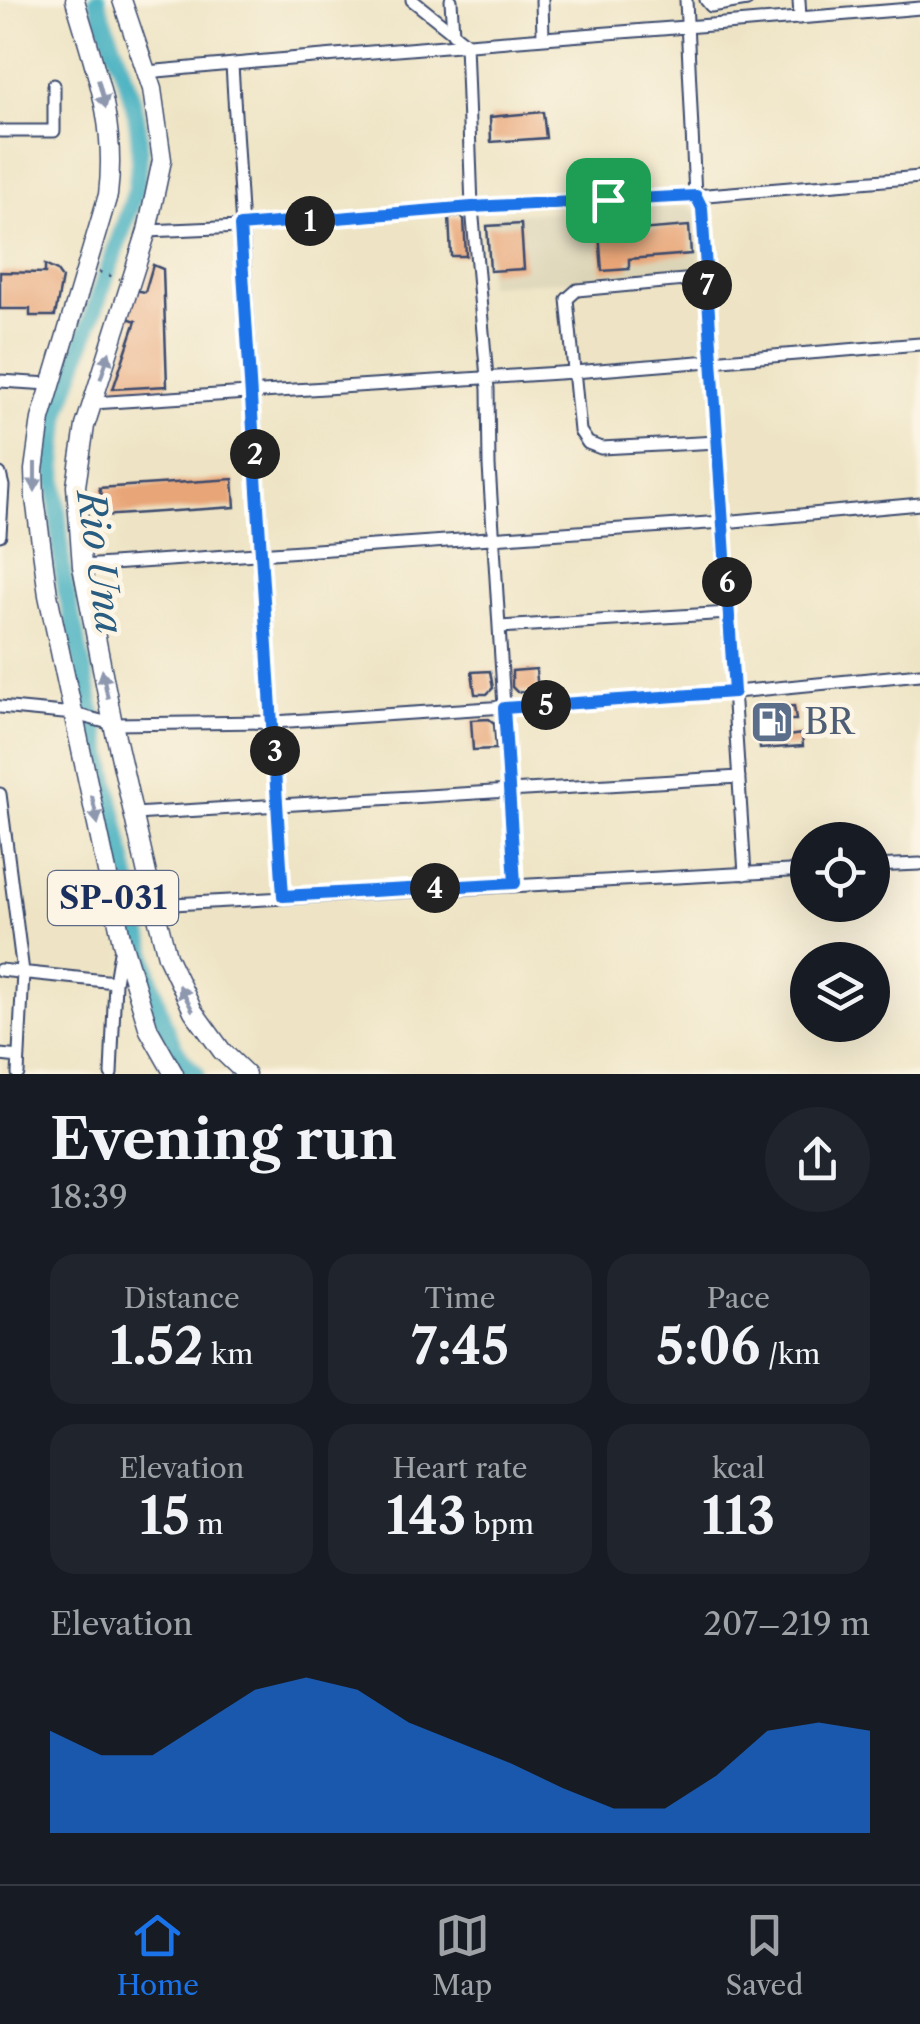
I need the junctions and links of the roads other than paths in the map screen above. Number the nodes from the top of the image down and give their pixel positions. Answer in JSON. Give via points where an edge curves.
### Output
{"nodes":[{"id":1,"x":74,"y":0,"type":"edge"},
{"id":2,"x":122,"y":0,"type":"edge"},
{"id":3,"x":412,"y":0,"type":"edge"},
{"id":4,"x":451,"y":0,"type":"edge"},
{"id":5,"x":542,"y":0,"type":"edge"},
{"id":6,"x":686,"y":0,"type":"edge"},
{"id":7,"x":706,"y":0,"type":"edge"},
{"id":8,"x":747,"y":0,"type":"edge"},
{"id":9,"x":799,"y":0,"type":"edge"},
{"id":10,"x":901,"y":5,"type":"edge"},
{"id":11,"x":869,"y":6,"type":"edge"},
{"id":12,"x":920,"y":8,"type":"edge"},
{"id":13,"x":800,"y":18,"type":"junction"},
{"id":14,"x":688,"y":28,"type":"junction"},
{"id":15,"x":453,"y":34,"type":"junction"},
{"id":16,"x":543,"y":38,"type":"junction"},
{"id":17,"x":466,"y":43,"type":"junction"},
{"id":18,"x":232,"y":65,"type":"junction"},
{"id":19,"x":147,"y":72,"type":"junction"},
{"id":20,"x":54,"y":85,"type":"dead end"},
{"id":21,"x":0,"y":131,"type":"edge"},
{"id":22,"x":920,"y":176,"type":"edge"},
{"id":23,"x":696,"y":196,"type":"junction"},
{"id":24,"x":472,"y":207,"type":"junction"},
{"id":25,"x":240,"y":226,"type":"junction"},
{"id":26,"x":147,"y":231,"type":"junction"},
{"id":27,"x":706,"y":278,"type":"junction"},
{"id":28,"x":920,"y":344,"type":"edge"},
{"id":29,"x":713,"y":362,"type":"junction"},
{"id":30,"x":574,"y":372,"type":"junction"},
{"id":31,"x":487,"y":377,"type":"junction"},
{"id":32,"x":0,"y":380,"type":"edge"},
{"id":33,"x":50,"y":384,"type":"junction"},
{"id":34,"x":252,"y":395,"type":"junction"},
{"id":35,"x":93,"y":402,"type":"junction"},
{"id":36,"x":718,"y":442,"type":"junction"},
{"id":37,"x":0,"y":474,"type":"edge"},
{"id":38,"x":920,"y":504,"type":"edge"},
{"id":39,"x":723,"y":522,"type":"junction"},
{"id":40,"x":0,"y":535,"type":"edge"},
{"id":41,"x":494,"y":538,"type":"junction"},
{"id":42,"x":262,"y":555,"type":"junction"},
{"id":43,"x":82,"y":566,"type":"junction"},
{"id":44,"x":729,"y":613,"type":"junction"},
{"id":45,"x":499,"y":627,"type":"junction"},
{"id":46,"x":920,"y":674,"type":"edge"},
{"id":47,"x":734,"y":692,"type":"junction"},
{"id":48,"x":0,"y":707,"type":"edge"},
{"id":49,"x":504,"y":708,"type":"junction"},
{"id":50,"x":80,"y":716,"type":"junction"},
{"id":51,"x":274,"y":722,"type":"junction"},
{"id":52,"x":110,"y":723,"type":"junction"},
{"id":53,"x":739,"y":778,"type":"junction"},
{"id":54,"x":509,"y":791,"type":"junction"},
{"id":55,"x":0,"y":794,"type":"edge"},
{"id":56,"x":277,"y":806,"type":"junction"},
{"id":57,"x":134,"y":814,"type":"junction"},
{"id":58,"x":920,"y":864,"type":"edge"},
{"id":59,"x":890,"y":865,"type":"edge"},
{"id":60,"x":790,"y":871,"type":"edge"},
{"id":61,"x":745,"y":874,"type":"junction"},
{"id":62,"x":5,"y":876,"type":"edge"},
{"id":63,"x":515,"y":883,"type":"junction"},
{"id":64,"x":283,"y":896,"type":"junction"},
{"id":65,"x":154,"y":904,"type":"junction"},
{"id":66,"x":122,"y":942,"type":"junction"},
{"id":67,"x":0,"y":970,"type":"edge"},
{"id":68,"x":23,"y":972,"type":"junction"},
{"id":69,"x":115,"y":982,"type":"junction"},
{"id":70,"x":0,"y":1056,"type":"edge"},
{"id":71,"x":19,"y":1057,"type":"junction"},
{"id":72,"x":18,"y":1074,"type":"edge"},
{"id":73,"x":111,"y":1074,"type":"edge"},
{"id":74,"x":174,"y":1074,"type":"edge"},
{"id":75,"x":246,"y":1074,"type":"edge"}],
"edges":[{"from":1,"to":33,"type":"highway","number":"SP-031","one_way":true,"via":[[104,100],[113,158],[108,195]]},
{"from":2,"to":19,"type":"highway","number":"SP-031"},
{"from":3,"to":15,"type":"street"},
{"from":4,"to":15,"type":"street"},
{"from":5,"to":16,"type":"street"},
{"from":6,"to":14,"type":"street"},
{"from":7,"to":8,"type":"street","via":[[712,6]]},
{"from":9,"to":13,"type":"street"},
{"from":10,"to":11,"type":"street"},
{"from":10,"to":12,"type":"street"},
{"from":11,"to":13,"type":"street"},
{"from":13,"to":14,"type":"street"},
{"from":14,"to":16,"type":"street"},
{"from":14,"to":23,"type":"street"},
{"from":15,"to":17,"type":"street"},
{"from":16,"to":17,"type":"street"},
{"from":17,"to":18,"type":"street"},
{"from":17,"to":24,"type":"street"},
{"from":18,"to":19,"type":"street"},
{"from":18,"to":25,"type":"street"},
{"from":19,"to":26,"type":"highway","number":"SP-031","via":[[162,160]]},
{"from":20,"to":21,"type":"street","via":[[54,130]]},
{"from":22,"to":23,"type":"street"},
{"from":23,"to":24,"type":"street"},
{"from":23,"to":27,"type":"street"},
{"from":24,"to":25,"type":"street"},
{"from":24,"to":31,"type":"street"},
{"from":25,"to":26,"type":"street"},
{"from":25,"to":34,"type":"street"},
{"from":35,"to":26,"type":"highway","number":"SP-031","one_way":true},
{"from":27,"to":29,"type":"street"},
{"from":27,"to":30,"type":"street","via":[[572,292],[567,298]]},
{"from":28,"to":29,"type":"street"},
{"from":29,"to":30,"type":"street"},
{"from":29,"to":36,"type":"street"},
{"from":30,"to":31,"type":"street"},
{"from":30,"to":36,"type":"street","via":[[580,430],[588,444]]},
{"from":31,"to":34,"type":"street"},
{"from":31,"to":41,"type":"street"},
{"from":32,"to":33,"type":"street"},
{"from":33,"to":50,"type":"highway","number":"SP-031","one_way":true,"via":[[37,440],[35,498],[48,596]]},
{"from":34,"to":35,"type":"street"},
{"from":34,"to":42,"type":"street"},
{"from":35,"to":43,"type":"highway","number":"SP-031","via":[[76,486]]},
{"from":36,"to":39,"type":"street"},
{"from":37,"to":40,"type":"street"},
{"from":38,"to":39,"type":"street"},
{"from":39,"to":41,"type":"street"},
{"from":39,"to":44,"type":"street"},
{"from":41,"to":42,"type":"street"},
{"from":41,"to":45,"type":"street"},
{"from":42,"to":43,"type":"street"},
{"from":42,"to":51,"type":"street"},
{"from":52,"to":43,"type":"highway","number":"SP-031","one_way":true},
{"from":44,"to":45,"type":"street"},
{"from":44,"to":47,"type":"street"},
{"from":45,"to":49,"type":"street"},
{"from":46,"to":47,"type":"street"},
{"from":47,"to":49,"type":"street"},
{"from":47,"to":53,"type":"street"},
{"from":48,"to":50,"type":"street"},
{"from":49,"to":51,"type":"street"},
{"from":49,"to":54,"type":"street"},
{"from":50,"to":52,"type":"street"},
{"from":50,"to":66,"type":"highway","number":"SP-031","one_way":true},
{"from":51,"to":52,"type":"street"},
{"from":51,"to":56,"type":"street"},
{"from":52,"to":57,"type":"highway","number":"SP-031"},
{"from":53,"to":54,"type":"street"},
{"from":53,"to":61,"type":"street"},
{"from":54,"to":56,"type":"street"},
{"from":54,"to":63,"type":"street"},
{"from":55,"to":62,"type":"street"},
{"from":56,"to":57,"type":"street"},
{"from":56,"to":64,"type":"street"},
{"from":57,"to":65,"type":"highway","number":"SP-031"},
{"from":58,"to":59,"type":"street"},
{"from":60,"to":61,"type":"street"},
{"from":61,"to":63,"type":"street"},
{"from":62,"to":68,"type":"street"},
{"from":63,"to":64,"type":"street"},
{"from":64,"to":65,"type":"street"},
{"from":75,"to":65,"type":"highway","number":"SP-031","one_way":true,"via":[[192,1011]]},
{"from":66,"to":69,"type":"street"},
{"from":66,"to":74,"type":"highway","number":"SP-031","via":[[149,1030]]},
{"from":67,"to":68,"type":"street"},
{"from":68,"to":69,"type":"street"},
{"from":68,"to":71,"type":"street"},
{"from":69,"to":73,"type":"street"},
{"from":70,"to":71,"type":"street"},
{"from":71,"to":72,"type":"street"}]}
